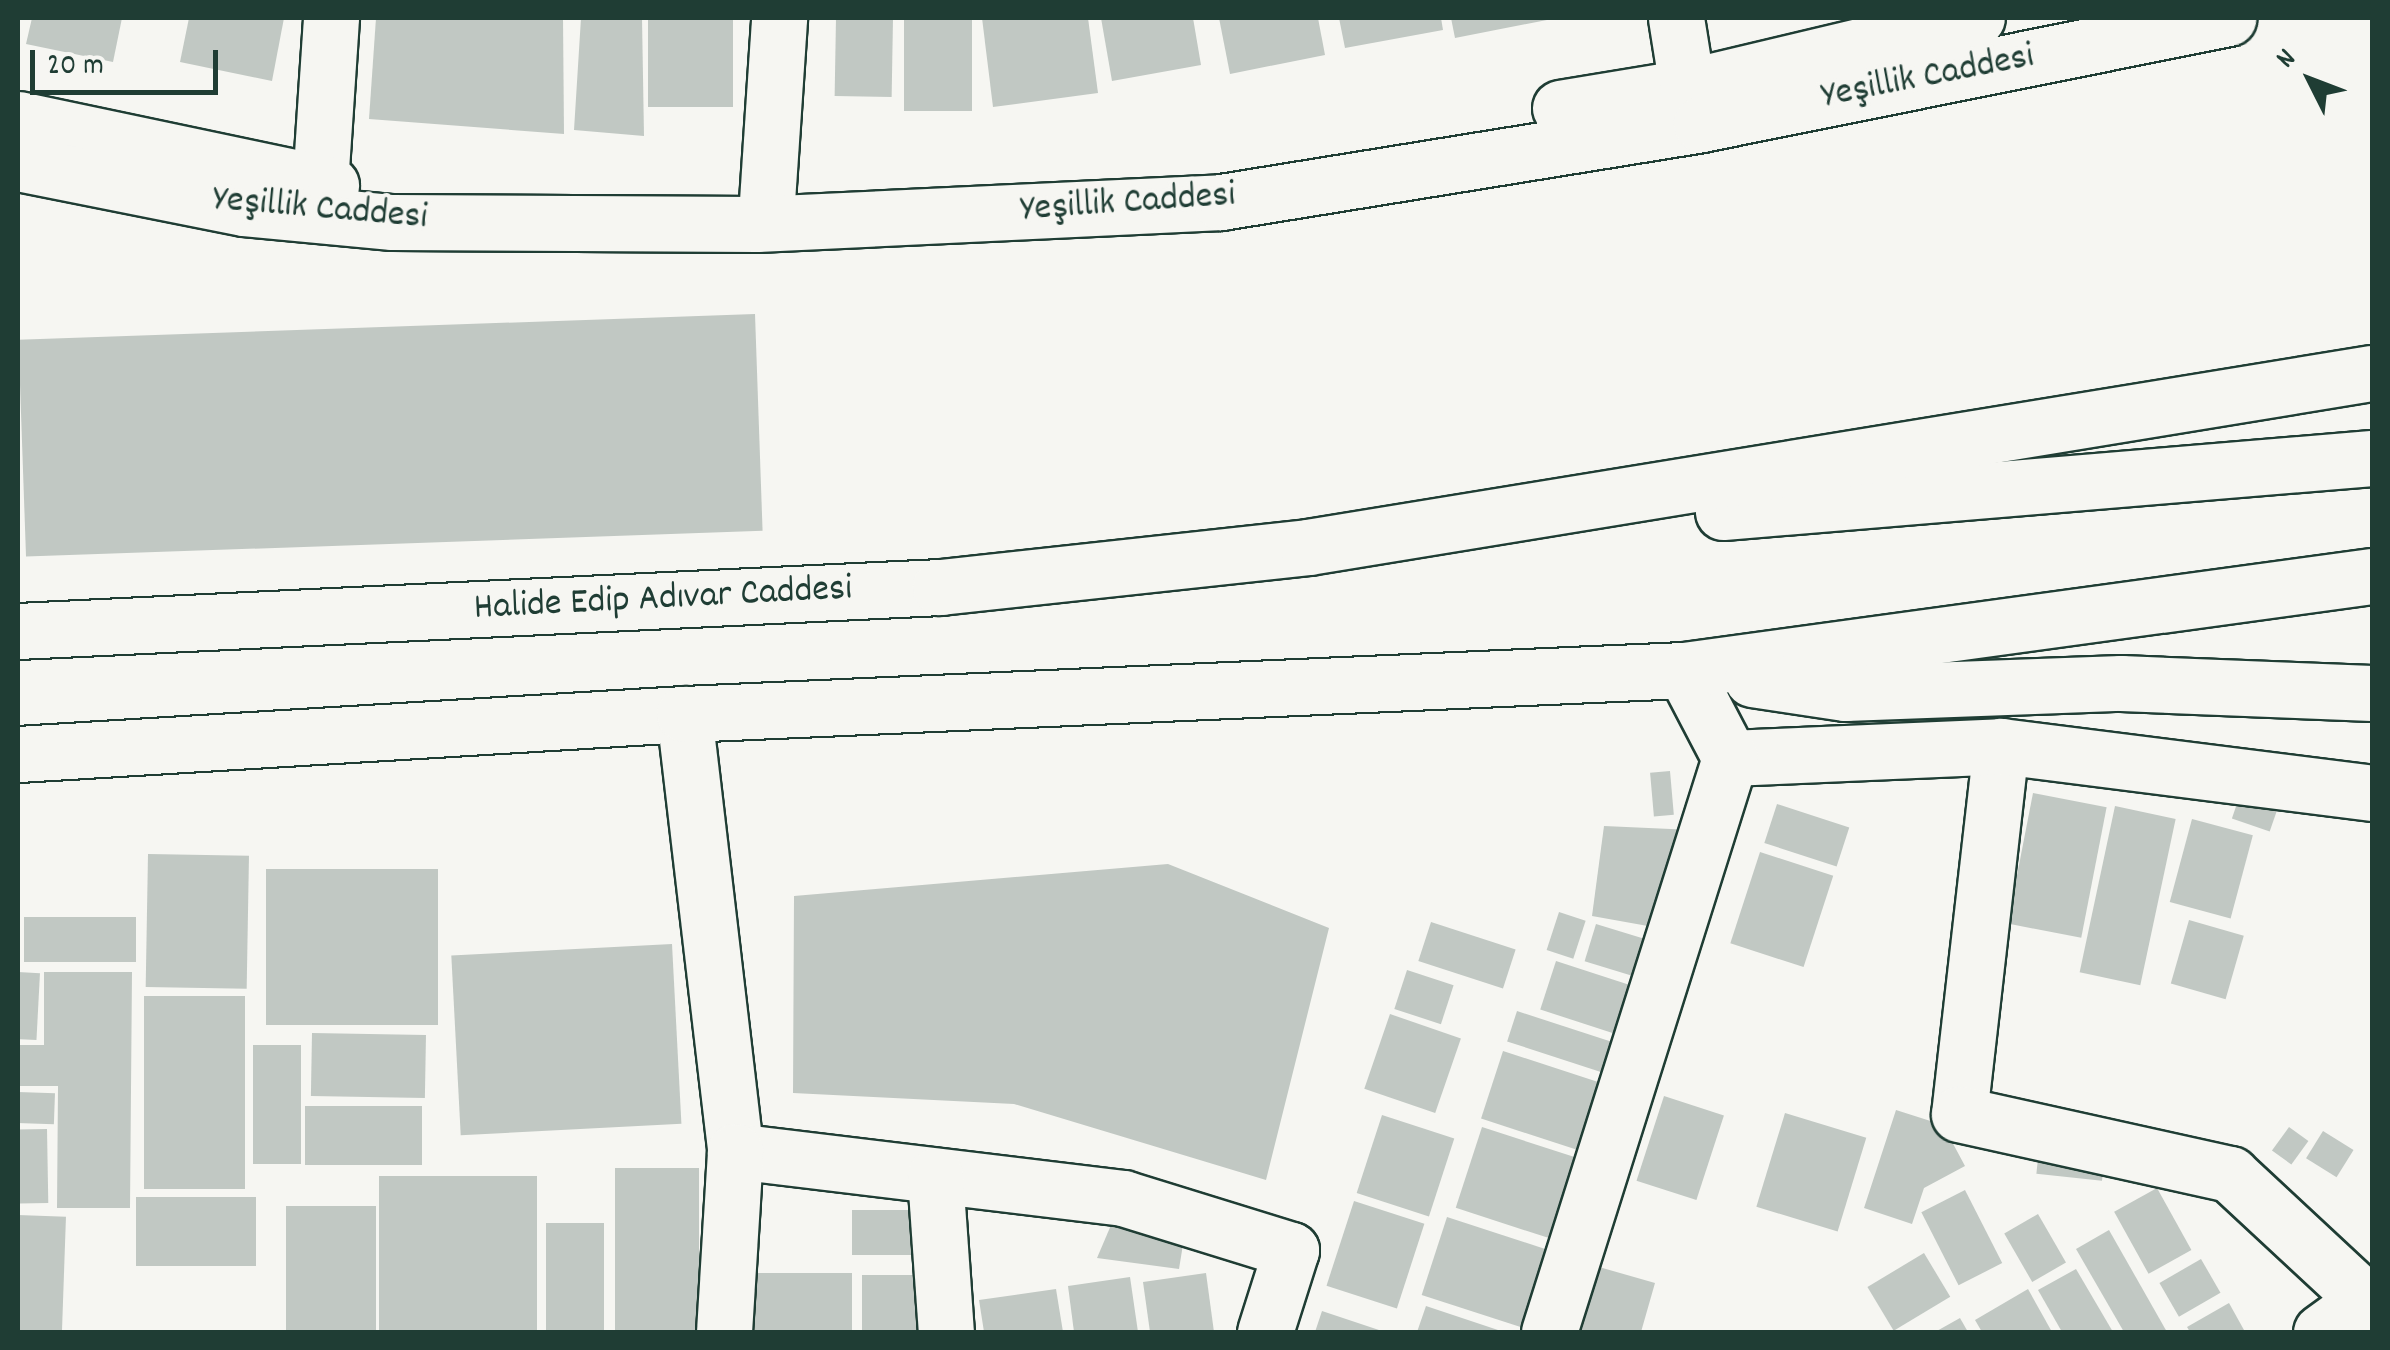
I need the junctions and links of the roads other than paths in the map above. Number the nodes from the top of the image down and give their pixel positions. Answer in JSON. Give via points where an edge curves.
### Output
{"nodes":[{"id":1,"x":331,"y":18,"type":"edge"},
{"id":2,"x":778,"y":18,"type":"edge"},
{"id":3,"x":1676,"y":18,"type":"edge"},
{"id":4,"x":1977,"y":18,"type":"edge"},
{"id":5,"x":2228,"y":18,"type":"edge"},
{"id":6,"x":1920,"y":24,"type":"edge"},
{"id":7,"x":1687,"y":87,"type":"junction"},
{"id":8,"x":18,"y":119,"type":"edge"},
{"id":9,"x":18,"y":162,"type":"edge"},
{"id":10,"x":320,"y":184,"type":"junction"},
{"id":11,"x":767,"y":201,"type":"junction"},
{"id":12,"x":2372,"y":374,"type":"edge"},
{"id":13,"x":2372,"y":458,"type":"edge"},
{"id":14,"x":1308,"y":547,"type":"junction"},
{"id":15,"x":2372,"y":576,"type":"edge"},
{"id":16,"x":18,"y":631,"type":"edge"},
{"id":17,"x":1684,"y":670,"type":"junction"},
{"id":18,"x":2372,"y":693,"type":"edge"},
{"id":19,"x":684,"y":714,"type":"junction"},
{"id":20,"x":2000,"y":746,"type":"junction"},
{"id":21,"x":18,"y":754,"type":"edge"},
{"id":22,"x":1730,"y":758,"type":"junction"},
{"id":23,"x":2372,"y":793,"type":"edge"},
{"id":24,"x":736,"y":1151,"type":"junction"},
{"id":25,"x":936,"y":1176,"type":"junction"},
{"id":26,"x":2372,"y":1301,"type":"edge"},
{"id":27,"x":724,"y":1332,"type":"edge"},
{"id":28,"x":946,"y":1332,"type":"edge"},
{"id":29,"x":1265,"y":1332,"type":"edge"},
{"id":30,"x":1549,"y":1332,"type":"edge"},
{"id":31,"x":2320,"y":1332,"type":"edge"}],
"edges":[{"from":1,"to":10,"type":"main road"},
{"from":2,"to":11,"type":"main road"},
{"from":3,"to":7,"type":"main road"},
{"from":4,"to":6,"type":"main road","name":"Yeşillik Caddesi"},
{"from":5,"to":9,"type":"main road","name":"Yeşillik Caddesi","via":[[1701,124],[1221,202],[757,224],[392,222],[244,208]]},
{"from":6,"to":7,"type":"main road","name":"Yeşillik Caddesi"},
{"from":7,"to":11,"type":"main road","name":"Yeşillik Caddesi","via":[[1219,167]]},
{"from":8,"to":10,"type":"main road","name":"Yeşillik Caddesi"},
{"from":10,"to":11,"type":"main road","name":"Yeşillik Caddesi","via":[[532,203]]},
{"from":12,"to":14,"type":"main road"},
{"from":13,"to":14,"type":"main road"},
{"from":14,"to":16,"type":"main road","name":"Halide Edip Adıvar Caddesi","via":[[940,587]]},
{"from":15,"to":17,"type":"main road"},
{"from":17,"to":18,"type":"main road","via":[[1845,693],[2121,682]]},
{"from":17,"to":19,"type":"main road"},
{"from":17,"to":22,"type":"main road"},
{"from":19,"to":21,"type":"main road"},
{"from":19,"to":24,"type":"main road"},
{"from":20,"to":22,"type":"main road"},
{"from":20,"to":23,"type":"main road"},
{"from":20,"to":26,"type":"main road","via":[[1959,1114],[2230,1174]]},
{"from":22,"to":30,"type":"main road"},
{"from":24,"to":25,"type":"main road"},
{"from":24,"to":27,"type":"main road"},
{"from":25,"to":28,"type":"main road"},
{"from":25,"to":29,"type":"main road","via":[[1123,1198],[1291,1250]]},
{"from":26,"to":31,"type":"main road"}]}
